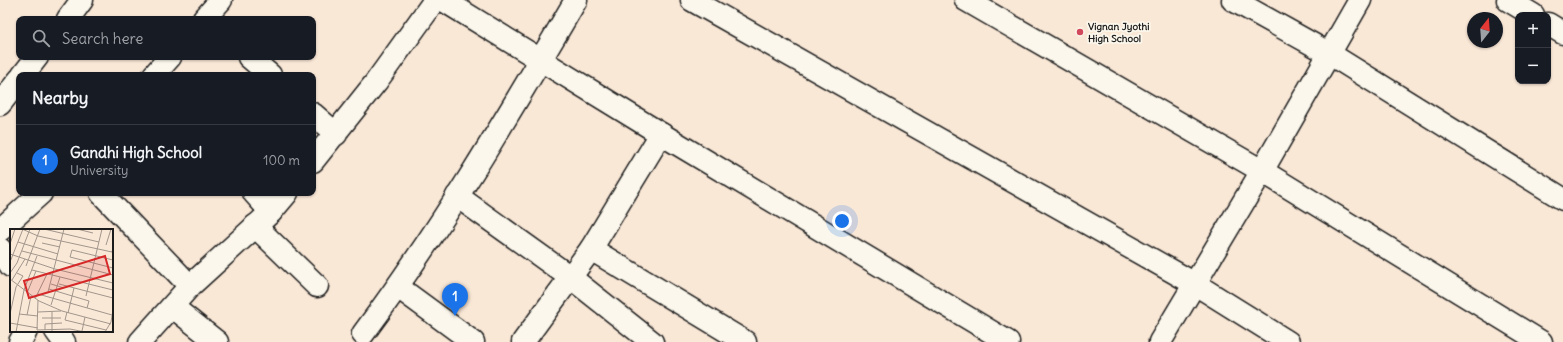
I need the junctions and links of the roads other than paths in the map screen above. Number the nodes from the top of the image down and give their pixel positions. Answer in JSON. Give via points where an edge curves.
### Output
{"nodes":[{"id":1,"x":82,"y":0,"type":"edge"},
{"id":2,"x":221,"y":0,"type":"edge"},
{"id":3,"x":435,"y":0,"type":"edge"},
{"id":4,"x":443,"y":0,"type":"edge"},
{"id":5,"x":576,"y":0,"type":"edge"},
{"id":6,"x":692,"y":0,"type":"edge"},
{"id":7,"x":966,"y":0,"type":"edge"},
{"id":8,"x":1233,"y":0,"type":"edge"},
{"id":9,"x":1360,"y":0,"type":"edge"},
{"id":10,"x":1508,"y":0,"type":"edge"},
{"id":11,"x":1528,"y":12,"type":"edge"},
{"id":12,"x":70,"y":16,"type":"edge"},
{"id":13,"x":208,"y":16,"type":"edge"},
{"id":14,"x":1551,"y":26,"type":"edge"},
{"id":15,"x":1563,"y":33,"type":"edge"},
{"id":16,"x":1330,"y":54,"type":"junction"},
{"id":17,"x":541,"y":59,"type":"junction"},
{"id":18,"x":36,"y":60,"type":"edge"},
{"id":19,"x":167,"y":60,"type":"edge"},
{"id":20,"x":252,"y":60,"type":"edge"},
{"id":21,"x":26,"y":72,"type":"edge"},
{"id":22,"x":157,"y":72,"type":"edge"},
{"id":23,"x":266,"y":72,"type":"edge"},
{"id":24,"x":16,"y":84,"type":"edge"},
{"id":25,"x":0,"y":104,"type":"edge"},
{"id":26,"x":316,"y":117,"type":"edge"},
{"id":27,"x":336,"y":134,"type":"junction"},
{"id":28,"x":661,"y":134,"type":"junction"},
{"id":29,"x":316,"y":157,"type":"edge"},
{"id":30,"x":1262,"y":172,"type":"junction"},
{"id":31,"x":38,"y":196,"type":"edge"},
{"id":32,"x":104,"y":196,"type":"edge"},
{"id":33,"x":257,"y":196,"type":"edge"},
{"id":34,"x":284,"y":196,"type":"edge"},
{"id":35,"x":457,"y":196,"type":"junction"},
{"id":36,"x":1563,"y":199,"type":"edge"},
{"id":37,"x":271,"y":212,"type":"junction"},
{"id":38,"x":255,"y":226,"type":"junction"},
{"id":39,"x":0,"y":230,"type":"edge"},
{"id":40,"x":0,"y":249,"type":"edge"},
{"id":41,"x":591,"y":249,"type":"junction"},
{"id":42,"x":10,"y":264,"type":"edge"},
{"id":43,"x":570,"y":277,"type":"junction"},
{"id":44,"x":1195,"y":284,"type":"junction"},
{"id":45,"x":190,"y":286,"type":"junction"},
{"id":46,"x":317,"y":286,"type":"dead end"},
{"id":47,"x":398,"y":287,"type":"junction"},
{"id":48,"x":173,"y":307,"type":"junction"},
{"id":49,"x":25,"y":332,"type":"edge"},
{"id":50,"x":57,"y":332,"type":"edge"},
{"id":51,"x":363,"y":334,"type":"dead end"},
{"id":52,"x":20,"y":342,"type":"edge"},
{"id":53,"x":64,"y":342,"type":"edge"},
{"id":54,"x":140,"y":342,"type":"edge"},
{"id":55,"x":217,"y":342,"type":"edge"},
{"id":56,"x":473,"y":342,"type":"edge"},
{"id":57,"x":523,"y":342,"type":"edge"},
{"id":58,"x":652,"y":342,"type":"edge"},
{"id":59,"x":745,"y":342,"type":"edge"},
{"id":60,"x":1008,"y":342,"type":"edge"},
{"id":61,"x":1160,"y":342,"type":"edge"},
{"id":62,"x":1288,"y":342,"type":"edge"},
{"id":63,"x":1541,"y":342,"type":"edge"}],
"edges":[{"from":1,"to":12,"type":"street"},
{"from":2,"to":13,"type":"street"},
{"from":3,"to":27,"type":"street"},
{"from":4,"to":17,"type":"street"},
{"from":5,"to":17,"type":"street"},
{"from":6,"to":44,"type":"street"},
{"from":7,"to":30,"type":"street"},
{"from":8,"to":16,"type":"street"},
{"from":9,"to":16,"type":"street"},
{"from":10,"to":11,"type":"street"},
{"from":14,"to":15,"type":"street"},
{"from":16,"to":30,"type":"street"},
{"from":16,"to":36,"type":"street"},
{"from":17,"to":28,"type":"street"},
{"from":17,"to":35,"type":"street"},
{"from":18,"to":21,"type":"street"},
{"from":19,"to":22,"type":"street"},
{"from":20,"to":23,"type":"street"},
{"from":24,"to":25,"type":"street"},
{"from":26,"to":27,"type":"street"},
{"from":27,"to":29,"type":"street"},
{"from":28,"to":41,"type":"street"},
{"from":28,"to":60,"type":"street"},
{"from":30,"to":44,"type":"street"},
{"from":30,"to":63,"type":"street"},
{"from":31,"to":39,"type":"street"},
{"from":32,"to":45,"type":"street"},
{"from":33,"to":37,"type":"street"},
{"from":34,"to":37,"type":"street"},
{"from":35,"to":43,"type":"street"},
{"from":35,"to":47,"type":"street"},
{"from":37,"to":38,"type":"street"},
{"from":38,"to":45,"type":"street"},
{"from":38,"to":46,"type":"street"},
{"from":40,"to":42,"type":"street"},
{"from":41,"to":43,"type":"street"},
{"from":41,"to":59,"type":"street"},
{"from":43,"to":57,"type":"street"},
{"from":43,"to":58,"type":"street"},
{"from":44,"to":61,"type":"street"},
{"from":44,"to":62,"type":"street"},
{"from":45,"to":48,"type":"street"},
{"from":47,"to":51,"type":"street"},
{"from":47,"to":56,"type":"street"},
{"from":48,"to":54,"type":"street"},
{"from":48,"to":55,"type":"street"},
{"from":49,"to":52,"type":"street"},
{"from":50,"to":53,"type":"street"}]}
